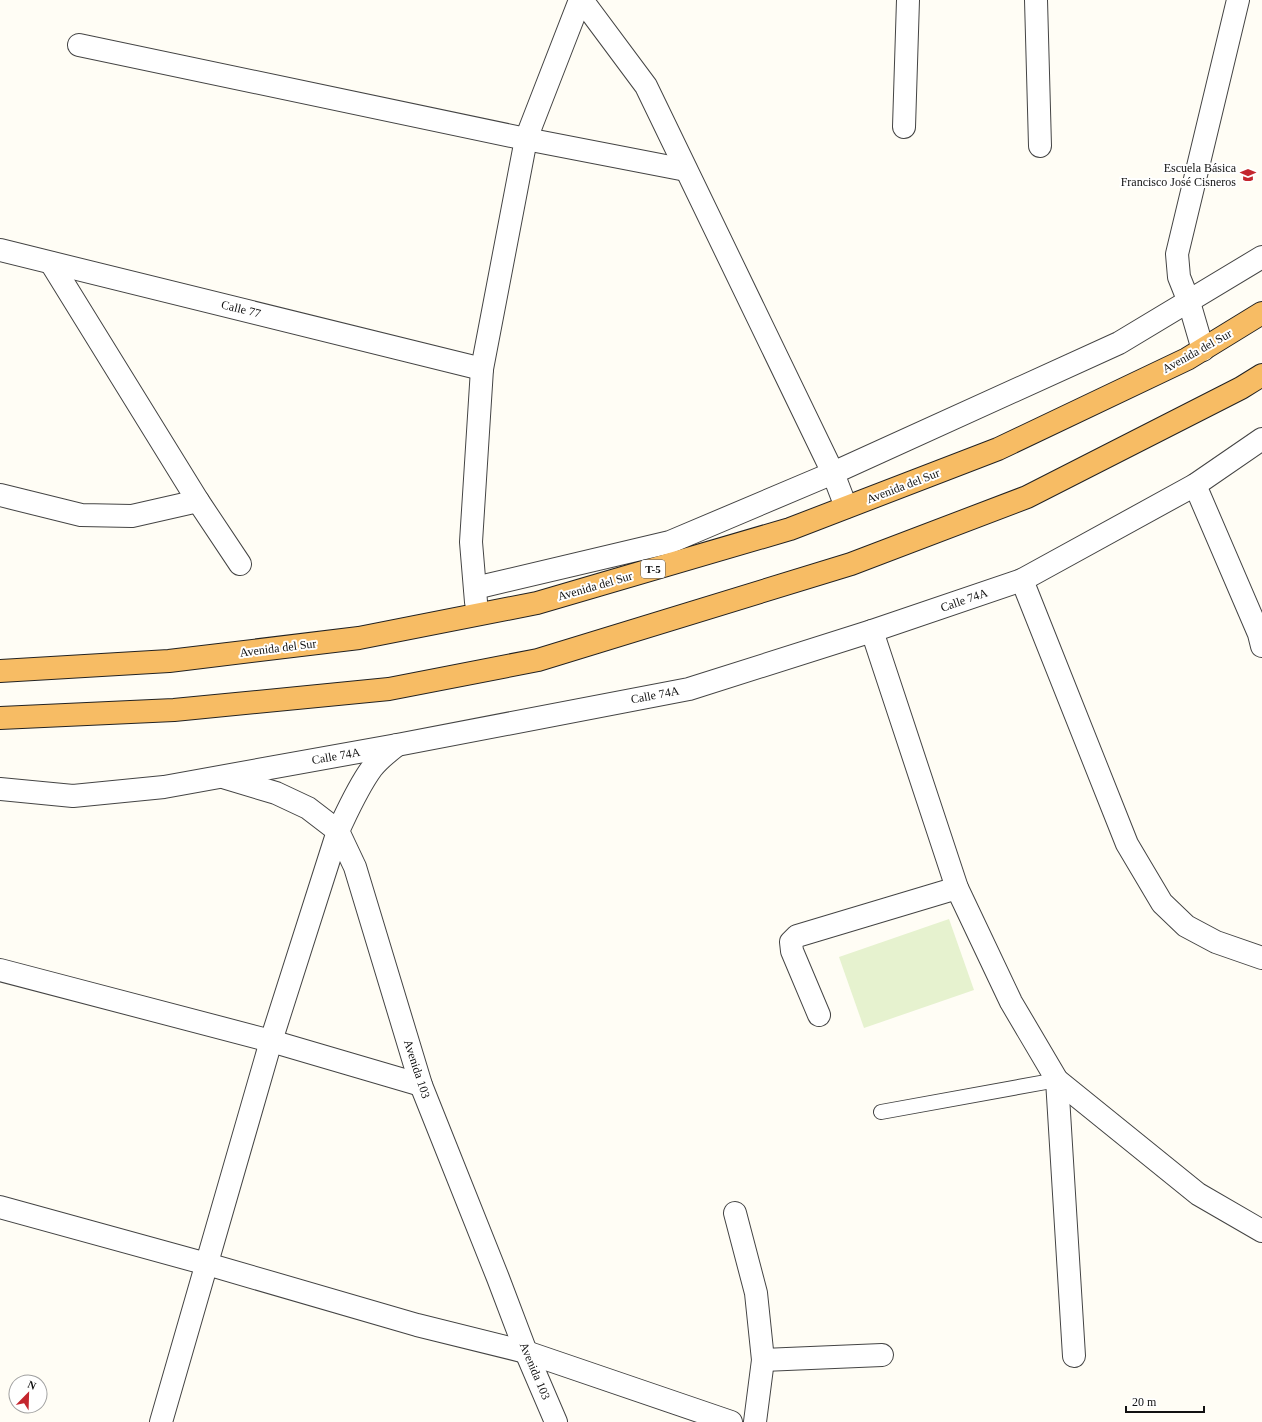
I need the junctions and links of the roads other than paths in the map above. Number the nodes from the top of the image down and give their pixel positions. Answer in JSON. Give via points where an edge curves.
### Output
{"nodes":[{"id":1,"x":581,"y":0,"type":"edge"},
{"id":2,"x":908,"y":0,"type":"edge"},
{"id":3,"x":1036,"y":0,"type":"edge"},
{"id":4,"x":1238,"y":0,"type":"edge"},
{"id":5,"x":79,"y":45,"type":"dead end"},
{"id":6,"x":904,"y":127,"type":"dead end"},
{"id":7,"x":526,"y":139,"type":"junction"},
{"id":8,"x":1040,"y":146,"type":"dead end"},
{"id":9,"x":686,"y":170,"type":"junction"},
{"id":10,"x":0,"y":250,"type":"edge"},
{"id":11,"x":1262,"y":257,"type":"edge"},
{"id":12,"x":51,"y":263,"type":"junction"},
{"id":13,"x":1189,"y":302,"type":"junction"},
{"id":14,"x":1262,"y":313,"type":"edge"},
{"id":15,"x":1203,"y":350,"type":"junction"},
{"id":16,"x":482,"y":369,"type":"junction"},
{"id":17,"x":1262,"y":375,"type":"edge"},
{"id":18,"x":1262,"y":439,"type":"edge"},
{"id":19,"x":833,"y":473,"type":"junction"},
{"id":20,"x":1195,"y":485,"type":"junction"},
{"id":21,"x":0,"y":495,"type":"edge"},
{"id":22,"x":198,"y":501,"type":"junction"},
{"id":23,"x":846,"y":507,"type":"junction"},
{"id":24,"x":240,"y":564,"type":"dead end"},
{"id":25,"x":1022,"y":580,"type":"junction"},
{"id":26,"x":475,"y":588,"type":"junction"},
{"id":27,"x":478,"y":615,"type":"junction"},
{"id":28,"x":872,"y":631,"type":"junction"},
{"id":29,"x":1262,"y":646,"type":"edge"},
{"id":30,"x":0,"y":671,"type":"edge"},
{"id":31,"x":0,"y":718,"type":"edge"},
{"id":32,"x":397,"y":745,"type":"junction"},
{"id":33,"x":223,"y":777,"type":"junction"},
{"id":34,"x":0,"y":789,"type":"edge"},
{"id":35,"x":338,"y":831,"type":"junction"},
{"id":36,"x":957,"y":888,"type":"junction"},
{"id":37,"x":1262,"y":958,"type":"edge"},
{"id":38,"x":0,"y":970,"type":"edge"},
{"id":39,"x":819,"y":1015,"type":"dead end"},
{"id":40,"x":271,"y":1041,"type":"junction"},
{"id":41,"x":1057,"y":1080,"type":"junction"},
{"id":42,"x":421,"y":1085,"type":"junction"},
{"id":43,"x":881,"y":1112,"type":"dead end"},
{"id":44,"x":0,"y":1207,"type":"edge"},
{"id":45,"x":735,"y":1214,"type":"dead end"},
{"id":46,"x":1262,"y":1231,"type":"edge"},
{"id":47,"x":207,"y":1264,"type":"junction"},
{"id":48,"x":526,"y":1352,"type":"junction"},
{"id":49,"x":882,"y":1354,"type":"dead end"},
{"id":50,"x":1074,"y":1356,"type":"dead end"},
{"id":51,"x":763,"y":1360,"type":"junction"},
{"id":52,"x":162,"y":1422,"type":"edge"},
{"id":53,"x":556,"y":1422,"type":"edge"},
{"id":54,"x":731,"y":1422,"type":"edge"},
{"id":55,"x":755,"y":1422,"type":"edge"}],
"edges":[{"from":1,"to":7,"type":"street"},
{"from":1,"to":9,"type":"street","via":[[646,86]]},
{"from":2,"to":6,"type":"street"},
{"from":3,"to":8,"type":"street"},
{"from":4,"to":13,"type":"street","via":[[1177,254],[1180,277]]},
{"from":5,"to":7,"type":"street"},
{"from":7,"to":9,"type":"street"},
{"from":7,"to":16,"type":"street"},
{"from":9,"to":19,"type":"street"},
{"from":10,"to":12,"type":"street","name":"Calle 77"},
{"from":11,"to":13,"type":"street"},
{"from":12,"to":16,"type":"street","name":"Calle 77"},
{"from":12,"to":22,"type":"street"},
{"from":13,"to":15,"type":"street"},
{"from":13,"to":19,"type":"street","via":[[1119,343]]},
{"from":14,"to":15,"type":"highway","name":"Avenida del Sur","number":"T-5"},
{"from":15,"to":23,"type":"highway","name":"Avenida del Sur","number":"T-5","via":[[998,449]]},
{"from":16,"to":26,"type":"street","via":[[471,542]]},
{"from":17,"to":31,"type":"highway","via":[[1026,497],[851,564],[538,660],[389,689],[174,710]]},
{"from":18,"to":20,"type":"street","name":"Calle 74A"},
{"from":19,"to":23,"type":"street"},
{"from":19,"to":26,"type":"street","via":[[670,542]]},
{"from":20,"to":25,"type":"street","name":"Calle 74A"},
{"from":20,"to":29,"type":"street"},
{"from":21,"to":22,"type":"street","via":[[81,515],[132,516]]},
{"from":22,"to":24,"type":"street"},
{"from":23,"to":27,"type":"highway","name":"Avenida del Sur","number":"T-5","via":[[790,529],[537,603]]},
{"from":25,"to":28,"type":"street","name":"Calle 74A"},
{"from":25,"to":37,"type":"street","via":[[1127,844],[1162,903],[1186,926],[1216,942]]},
{"from":26,"to":27,"type":"street"},
{"from":27,"to":30,"type":"highway","name":"Avenida del Sur","number":"T-5","via":[[359,638],[169,661]]},
{"from":28,"to":32,"type":"street","name":"Calle 74A","via":[[689,689]]},
{"from":28,"to":36,"type":"street"},
{"from":32,"to":33,"type":"street","name":"Calle 74A"},
{"from":32,"to":35,"type":"street","via":[[372,769]]},
{"from":33,"to":34,"type":"street","name":"Calle 74A","via":[[164,787],[73,796]]},
{"from":33,"to":35,"type":"street","name":"Avenida 103","via":[[276,793],[308,808]]},
{"from":35,"to":40,"type":"street"},
{"from":35,"to":42,"type":"street","name":"Avenida 103","via":[[356,867]]},
{"from":36,"to":39,"type":"street","via":[[797,936],[791,942],[792,950]]},
{"from":36,"to":41,"type":"street","via":[[1011,1002]]},
{"from":38,"to":40,"type":"street"},
{"from":40,"to":42,"type":"street"},
{"from":40,"to":47,"type":"street"},
{"from":41,"to":43,"type":"lane"},
{"from":41,"to":46,"type":"street","via":[[1198,1194]]},
{"from":41,"to":50,"type":"street"},
{"from":42,"to":48,"type":"street","name":"Avenida 103"},
{"from":44,"to":47,"type":"street"},
{"from":45,"to":51,"type":"street","via":[[756,1293]]},
{"from":47,"to":48,"type":"street","via":[[417,1325]]},
{"from":47,"to":52,"type":"street"},
{"from":48,"to":53,"type":"street","name":"Avenida 103"},
{"from":48,"to":54,"type":"street"},
{"from":49,"to":51,"type":"street"},
{"from":51,"to":55,"type":"street"}]}
